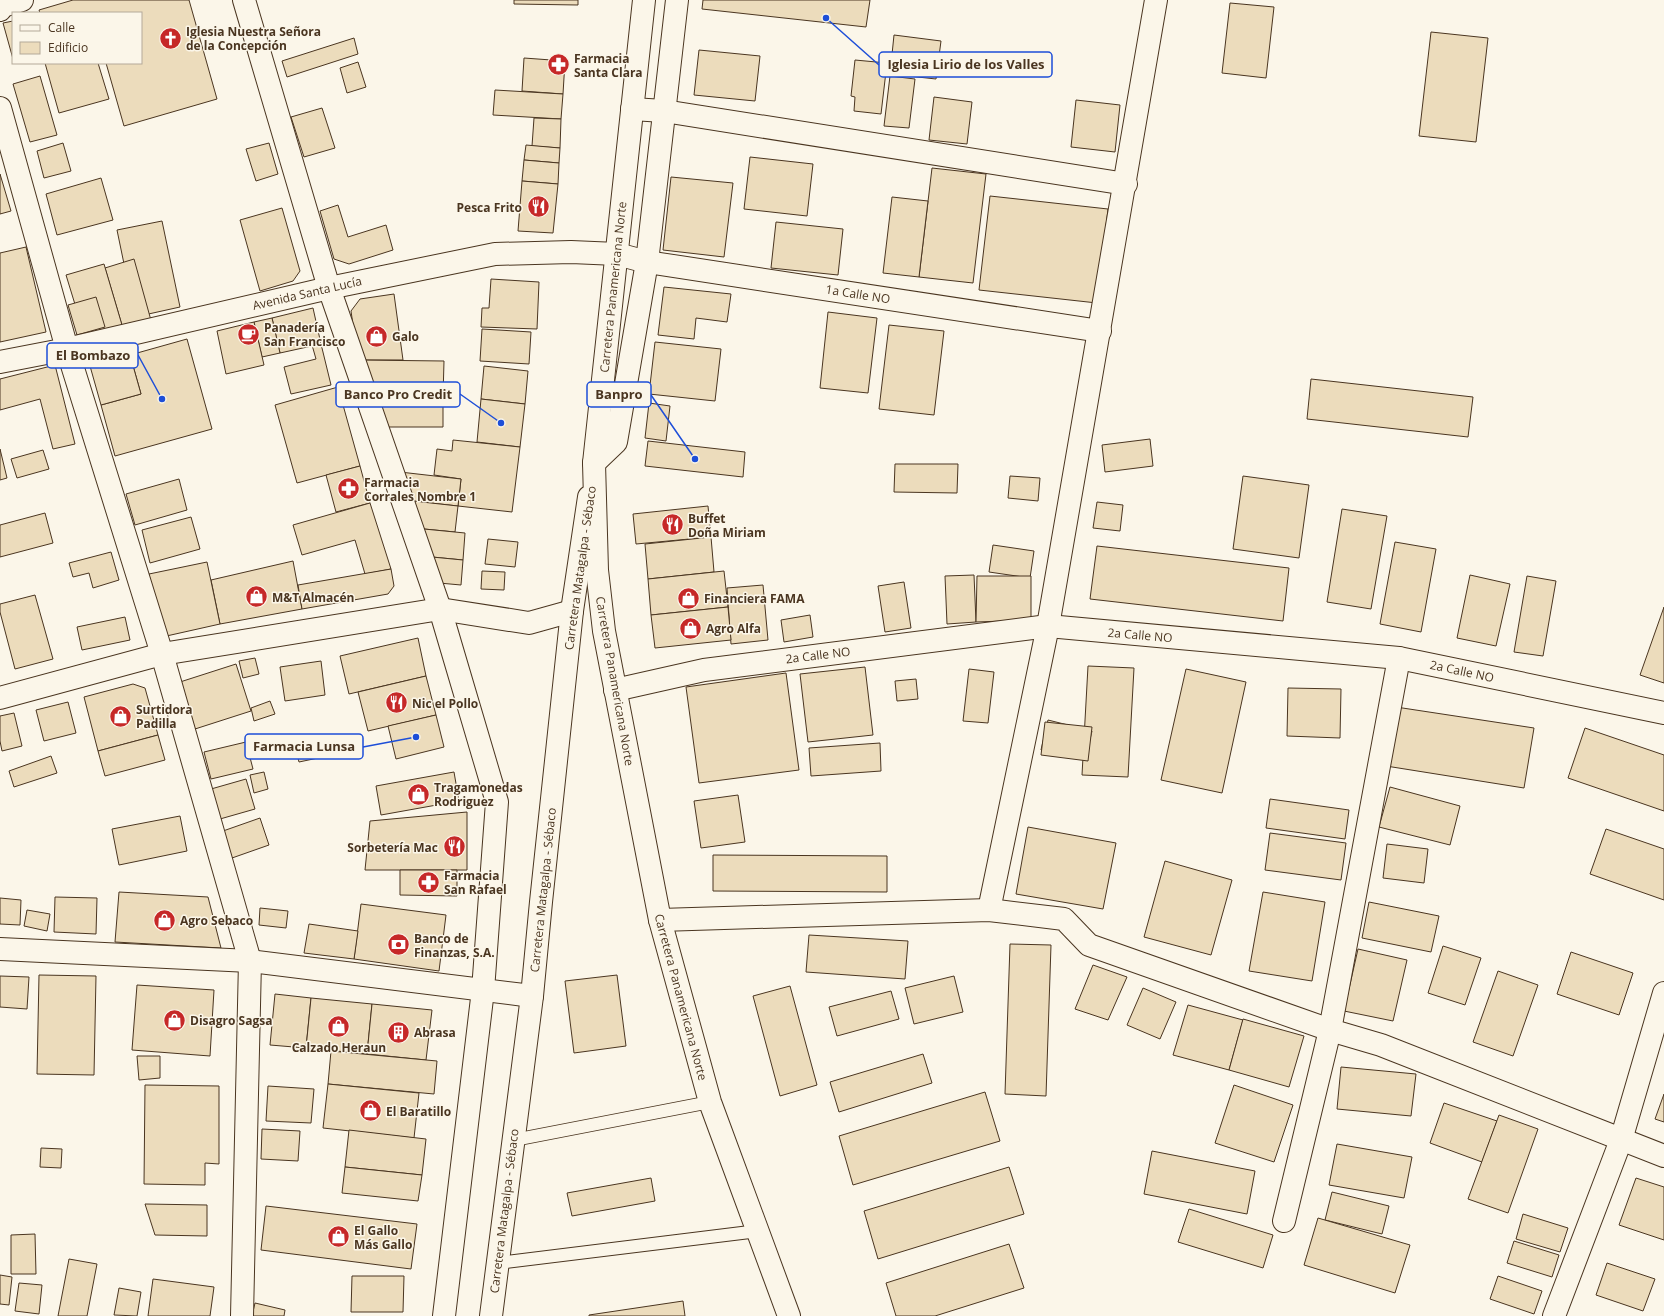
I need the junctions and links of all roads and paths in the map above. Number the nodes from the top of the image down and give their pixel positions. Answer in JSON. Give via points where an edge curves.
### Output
{"nodes":[{"id":1,"x":22,"y":0,"type":"edge"},
{"id":2,"x":244,"y":0,"type":"edge"},
{"id":3,"x":644,"y":0,"type":"edge"},
{"id":4,"x":677,"y":0,"type":"edge"},
{"id":5,"x":1156,"y":0,"type":"edge"},
{"id":6,"x":0,"y":10,"type":"edge"},
{"id":7,"x":0,"y":108,"type":"edge"},
{"id":8,"x":632,"y":109,"type":"junction"},
{"id":9,"x":664,"y":111,"type":"junction"},
{"id":10,"x":1126,"y":184,"type":"junction"},
{"id":11,"x":616,"y":254,"type":"junction"},
{"id":12,"x":647,"y":262,"type":"junction"},
{"id":13,"x":329,"y":288,"type":"junction"},
{"id":14,"x":1100,"y":331,"type":"junction"},
{"id":15,"x":67,"y":348,"type":"junction"},
{"id":16,"x":0,"y":362,"type":"edge"},
{"id":17,"x":594,"y":463,"type":"junction"},
{"id":18,"x":440,"y":610,"type":"junction"},
{"id":19,"x":572,"y":611,"type":"junction"},
{"id":20,"x":1048,"y":626,"type":"junction"},
{"id":21,"x":162,"y":654,"type":"junction"},
{"id":22,"x":1400,"y":658,"type":"junction"},
{"id":23,"x":615,"y":690,"type":"junction"},
{"id":24,"x":0,"y":698,"type":"edge"},
{"id":25,"x":1664,"y":713,"type":"edge"},
{"id":26,"x":989,"y":910,"type":"junction"},
{"id":27,"x":660,"y":920,"type":"junction"},
{"id":28,"x":0,"y":949,"type":"edge"},
{"id":29,"x":250,"y":962,"type":"junction"},
{"id":30,"x":483,"y":990,"type":"junction"},
{"id":31,"x":1664,"y":993,"type":"edge"},
{"id":32,"x":532,"y":996,"type":"junction"},
{"id":33,"x":1330,"y":1030,"type":"junction"},
{"id":34,"x":710,"y":1102,"type":"junction"},
{"id":35,"x":514,"y":1140,"type":"junction"},
{"id":36,"x":1620,"y":1140,"type":"junction"},
{"id":37,"x":1664,"y":1156,"type":"edge"},
{"id":38,"x":1284,"y":1221,"type":"dead end"},
{"id":39,"x":758,"y":1231,"type":"junction"},
{"id":40,"x":498,"y":1263,"type":"junction"},
{"id":41,"x":242,"y":1316,"type":"edge"},
{"id":42,"x":444,"y":1316,"type":"edge"},
{"id":43,"x":491,"y":1316,"type":"edge"},
{"id":44,"x":789,"y":1316,"type":"edge"},
{"id":45,"x":1554,"y":1316,"type":"edge"}],
"edges":[{"from":1,"to":6,"type":"main road","via":[[3,6]]},
{"from":2,"to":13,"type":"main road"},
{"from":3,"to":8,"type":"main road","name":"Carretera Panamericana Norte"},
{"from":4,"to":9,"type":"main road"},
{"from":5,"to":10,"type":"main road"},
{"from":7,"to":15,"type":"main road"},
{"from":8,"to":9,"type":"main road"},
{"from":8,"to":11,"type":"main road","name":"Carretera Panamericana Norte"},
{"from":9,"to":10,"type":"main road"},
{"from":9,"to":12,"type":"main road"},
{"from":10,"to":14,"type":"main road"},
{"from":11,"to":12,"type":"main road","name":"1a Calle NO"},
{"from":11,"to":13,"type":"main road","name":"Avenida Santa Lucía","via":[[495,254]]},
{"from":11,"to":17,"type":"main road","name":"Carretera Panamericana Norte"},
{"from":12,"to":14,"type":"main road","name":"1a Calle NO"},
{"from":12,"to":17,"type":"main road","via":[[616,442]]},
{"from":13,"to":15,"type":"main road","name":"Avenida Santa Lucía"},
{"from":13,"to":18,"type":"main road"},
{"from":14,"to":20,"type":"main road"},
{"from":15,"to":16,"type":"main road","name":"Avenida Santa Lucía"},
{"from":15,"to":21,"type":"main road"},
{"from":17,"to":19,"type":"main road","name":"Carretera Matagalpa - Sébaco"},
{"from":17,"to":23,"type":"main road","name":"Carretera Panamericana Norte","via":[[597,570],[604,631]]},
{"from":18,"to":19,"type":"main road","via":[[529,623]]},
{"from":18,"to":21,"type":"main road"},
{"from":18,"to":30,"type":"main road","via":[[497,802]]},
{"from":19,"to":32,"type":"main road","name":"Carretera Matagalpa - Sébaco"},
{"from":20,"to":22,"type":"main road","name":"2a Calle NO"},
{"from":20,"to":23,"type":"main road","name":"2a Calle NO","via":[[704,670]]},
{"from":20,"to":26,"type":"main road"},
{"from":21,"to":24,"type":"main road"},
{"from":21,"to":29,"type":"main road"},
{"from":22,"to":25,"type":"main road","name":"2a Calle NO"},
{"from":22,"to":33,"type":"main road"},
{"from":23,"to":27,"type":"main road","name":"Carretera Panamericana Norte"},
{"from":26,"to":27,"type":"main road"},
{"from":26,"to":33,"type":"main road","via":[[1064,919],[1089,945]]},
{"from":27,"to":34,"type":"main road","name":"Carretera Panamericana Norte"},
{"from":28,"to":29,"type":"main road"},
{"from":29,"to":30,"type":"main road"},
{"from":29,"to":41,"type":"main road"},
{"from":30,"to":32,"type":"main road"},
{"from":30,"to":42,"type":"main road"},
{"from":31,"to":36,"type":"main road"},
{"from":32,"to":35,"type":"main road","name":"Carretera Matagalpa - Sébaco"},
{"from":33,"to":36,"type":"main road","via":[[1381,1045]]},
{"from":33,"to":38,"type":"main road"},
{"from":34,"to":35,"type":"lane"},
{"from":34,"to":39,"type":"main road","name":"Carretera Panamericana Norte"},
{"from":35,"to":40,"type":"main road","name":"Carretera Matagalpa - Sébaco"},
{"from":36,"to":37,"type":"main road"},
{"from":36,"to":45,"type":"main road"},
{"from":39,"to":40,"type":"lane"},
{"from":39,"to":44,"type":"main road","name":"Carretera Panamericana Norte"},
{"from":40,"to":43,"type":"main road","name":"Carretera Matagalpa - Sébaco"}]}
